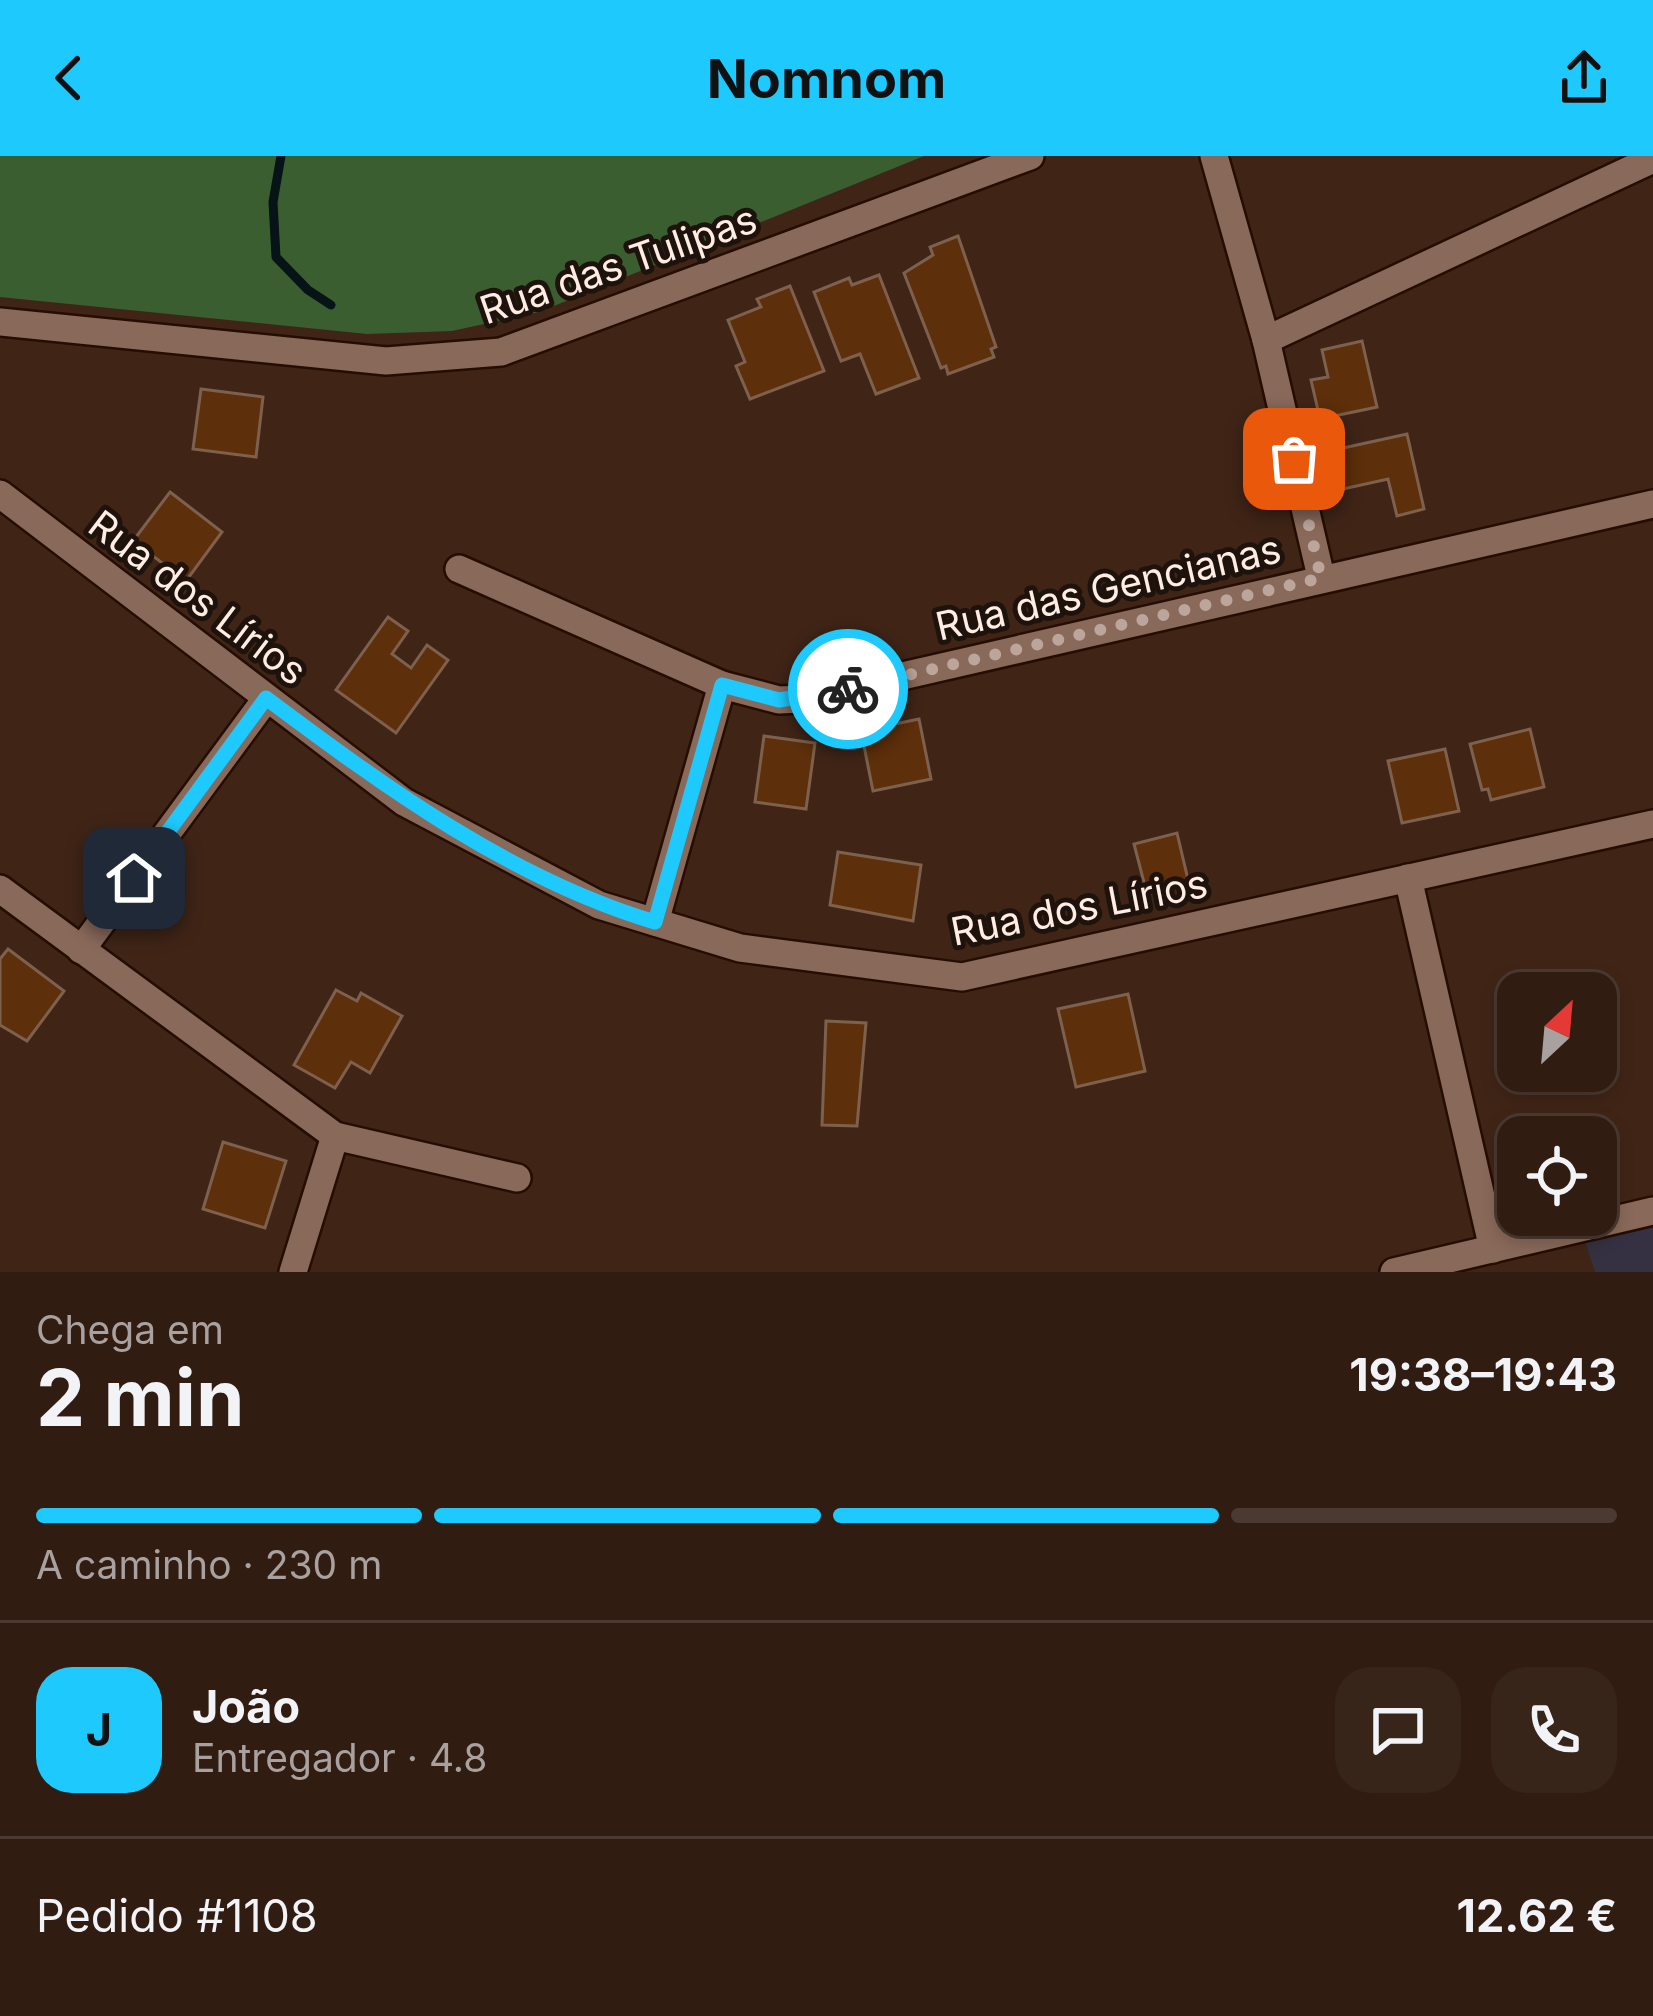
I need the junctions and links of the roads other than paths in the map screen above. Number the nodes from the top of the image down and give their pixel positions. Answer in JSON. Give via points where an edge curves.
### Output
{"nodes":[{"id":1,"x":1030,"y":156,"type":"edge"},
{"id":2,"x":1214,"y":156,"type":"edge"},
{"id":3,"x":1653,"y":159,"type":"edge"},
{"id":4,"x":0,"y":322,"type":"edge"},
{"id":5,"x":1266,"y":340,"type":"junction"},
{"id":6,"x":0,"y":494,"type":"edge"},
{"id":7,"x":1653,"y":504,"type":"edge"},
{"id":8,"x":458,"y":569,"type":"dead end"},
{"id":9,"x":1321,"y":578,"type":"junction"},
{"id":10,"x":722,"y":685,"type":"junction"},
{"id":11,"x":266,"y":698,"type":"junction"},
{"id":12,"x":1653,"y":824,"type":"edge"},
{"id":13,"x":1408,"y":878,"type":"junction"},
{"id":14,"x":0,"y":889,"type":"edge"},
{"id":15,"x":655,"y":922,"type":"junction"},
{"id":16,"x":81,"y":950,"type":"junction"},
{"id":17,"x":335,"y":1136,"type":"junction"},
{"id":18,"x":517,"y":1178,"type":"dead end"},
{"id":19,"x":1653,"y":1210,"type":"edge"},
{"id":20,"x":1492,"y":1249,"type":"junction"},
{"id":21,"x":293,"y":1272,"type":"edge"},
{"id":22,"x":1394,"y":1272,"type":"edge"}],
"edges":[{"from":1,"to":4,"type":"street","name":"Rua das Tulipas","via":[[501,352],[386,361]]},
{"from":2,"to":5,"type":"street"},
{"from":3,"to":5,"type":"street"},
{"from":5,"to":9,"type":"street"},
{"from":6,"to":11,"type":"street","name":"Rua dos Lírios"},
{"from":7,"to":9,"type":"street","name":"Rua das Gencianas"},
{"from":8,"to":10,"type":"street","name":"Rua das Gencianas"},
{"from":9,"to":10,"type":"street","name":"Rua das Gencianas","via":[[802,699]]},
{"from":10,"to":15,"type":"street"},
{"from":11,"to":15,"type":"street","name":"Rua dos Lírios","via":[[404,802],[599,905]]},
{"from":11,"to":16,"type":"street"},
{"from":12,"to":13,"type":"street","name":"Rua dos Lírios"},
{"from":13,"to":15,"type":"street","name":"Rua dos Lírios","via":[[962,977],[740,948]]},
{"from":13,"to":20,"type":"street"},
{"from":14,"to":16,"type":"street"},
{"from":16,"to":17,"type":"street"},
{"from":17,"to":18,"type":"street"},
{"from":17,"to":21,"type":"street"},
{"from":19,"to":20,"type":"street"},
{"from":20,"to":22,"type":"street"}]}
